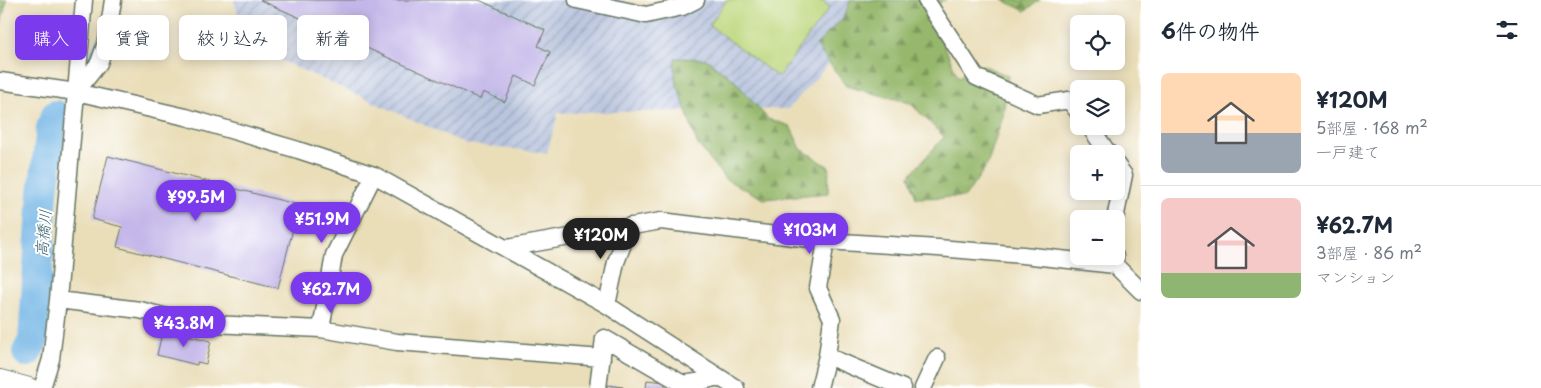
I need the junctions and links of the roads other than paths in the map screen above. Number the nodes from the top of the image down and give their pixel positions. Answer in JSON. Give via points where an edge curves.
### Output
{"nodes":[{"id":1,"x":84,"y":0,"type":"edge"},
{"id":2,"x":113,"y":0,"type":"edge"},
{"id":3,"x":577,"y":0,"type":"edge"},
{"id":4,"x":696,"y":0,"type":"edge"},
{"id":5,"x":926,"y":0,"type":"edge"},
{"id":6,"x":0,"y":81,"type":"edge"},
{"id":7,"x":76,"y":92,"type":"junction"},
{"id":8,"x":1070,"y":101,"type":"edge"},
{"id":9,"x":374,"y":175,"type":"junction"},
{"id":10,"x":630,"y":226,"type":"junction"},
{"id":11,"x":826,"y":241,"type":"junction"},
{"id":12,"x":507,"y":248,"type":"junction"},
{"id":13,"x":1070,"y":258,"type":"edge"},
{"id":14,"x":1118,"y":265,"type":"edge"},
{"id":15,"x":1141,"y":291,"type":"edge"},
{"id":16,"x":58,"y":300,"type":"junction"},
{"id":17,"x":607,"y":305,"type":"junction"},
{"id":18,"x":322,"y":328,"type":"junction"},
{"id":19,"x":828,"y":356,"type":"junction"},
{"id":20,"x":602,"y":358,"type":"junction"},
{"id":21,"x":937,"y":358,"type":"dead end"},
{"id":22,"x":718,"y":377,"type":"junction"},
{"id":23,"x":0,"y":380,"type":"edge"},
{"id":24,"x":32,"y":388,"type":"edge"},
{"id":25,"x":598,"y":388,"type":"edge"},
{"id":26,"x":736,"y":388,"type":"edge"},
{"id":27,"x":819,"y":388,"type":"edge"},
{"id":28,"x":903,"y":388,"type":"edge"},
{"id":29,"x":923,"y":388,"type":"edge"}],
"edges":[{"from":1,"to":7,"type":"street"},
{"from":2,"to":7,"type":"street","via":[[107,40],[98,63]]},
{"from":3,"to":4,"type":"street","via":[[646,15],[682,7]]},
{"from":5,"to":8,"type":"street","via":[[976,78],[1038,104]]},
{"from":6,"to":7,"type":"street"},
{"from":7,"to":9,"type":"street","via":[[186,117]]},
{"from":7,"to":16,"type":"street"},
{"from":9,"to":12,"type":"street"},
{"from":9,"to":18,"type":"street","via":[[334,255]]},
{"from":10,"to":11,"type":"street","via":[[660,221]]},
{"from":10,"to":12,"type":"street"},
{"from":10,"to":17,"type":"street","via":[[616,262]]},
{"from":11,"to":13,"type":"street"},
{"from":11,"to":19,"type":"street","via":[[818,288],[832,319]]},
{"from":12,"to":17,"type":"street"},
{"from":14,"to":15,"type":"street"},
{"from":16,"to":18,"type":"street","via":[[140,310],[190,323]]},
{"from":16,"to":24,"type":"street","via":[[51,358]]},
{"from":17,"to":22,"type":"street"},
{"from":18,"to":20,"type":"street","via":[[397,342]]},
{"from":19,"to":27,"type":"street"},
{"from":19,"to":28,"type":"street"},
{"from":20,"to":22,"type":"street","via":[[604,338],[683,384]]},
{"from":20,"to":25,"type":"street"},
{"from":21,"to":29,"type":"street"},
{"from":22,"to":26,"type":"street"},
{"from":23,"to":24,"type":"main road"}]}
